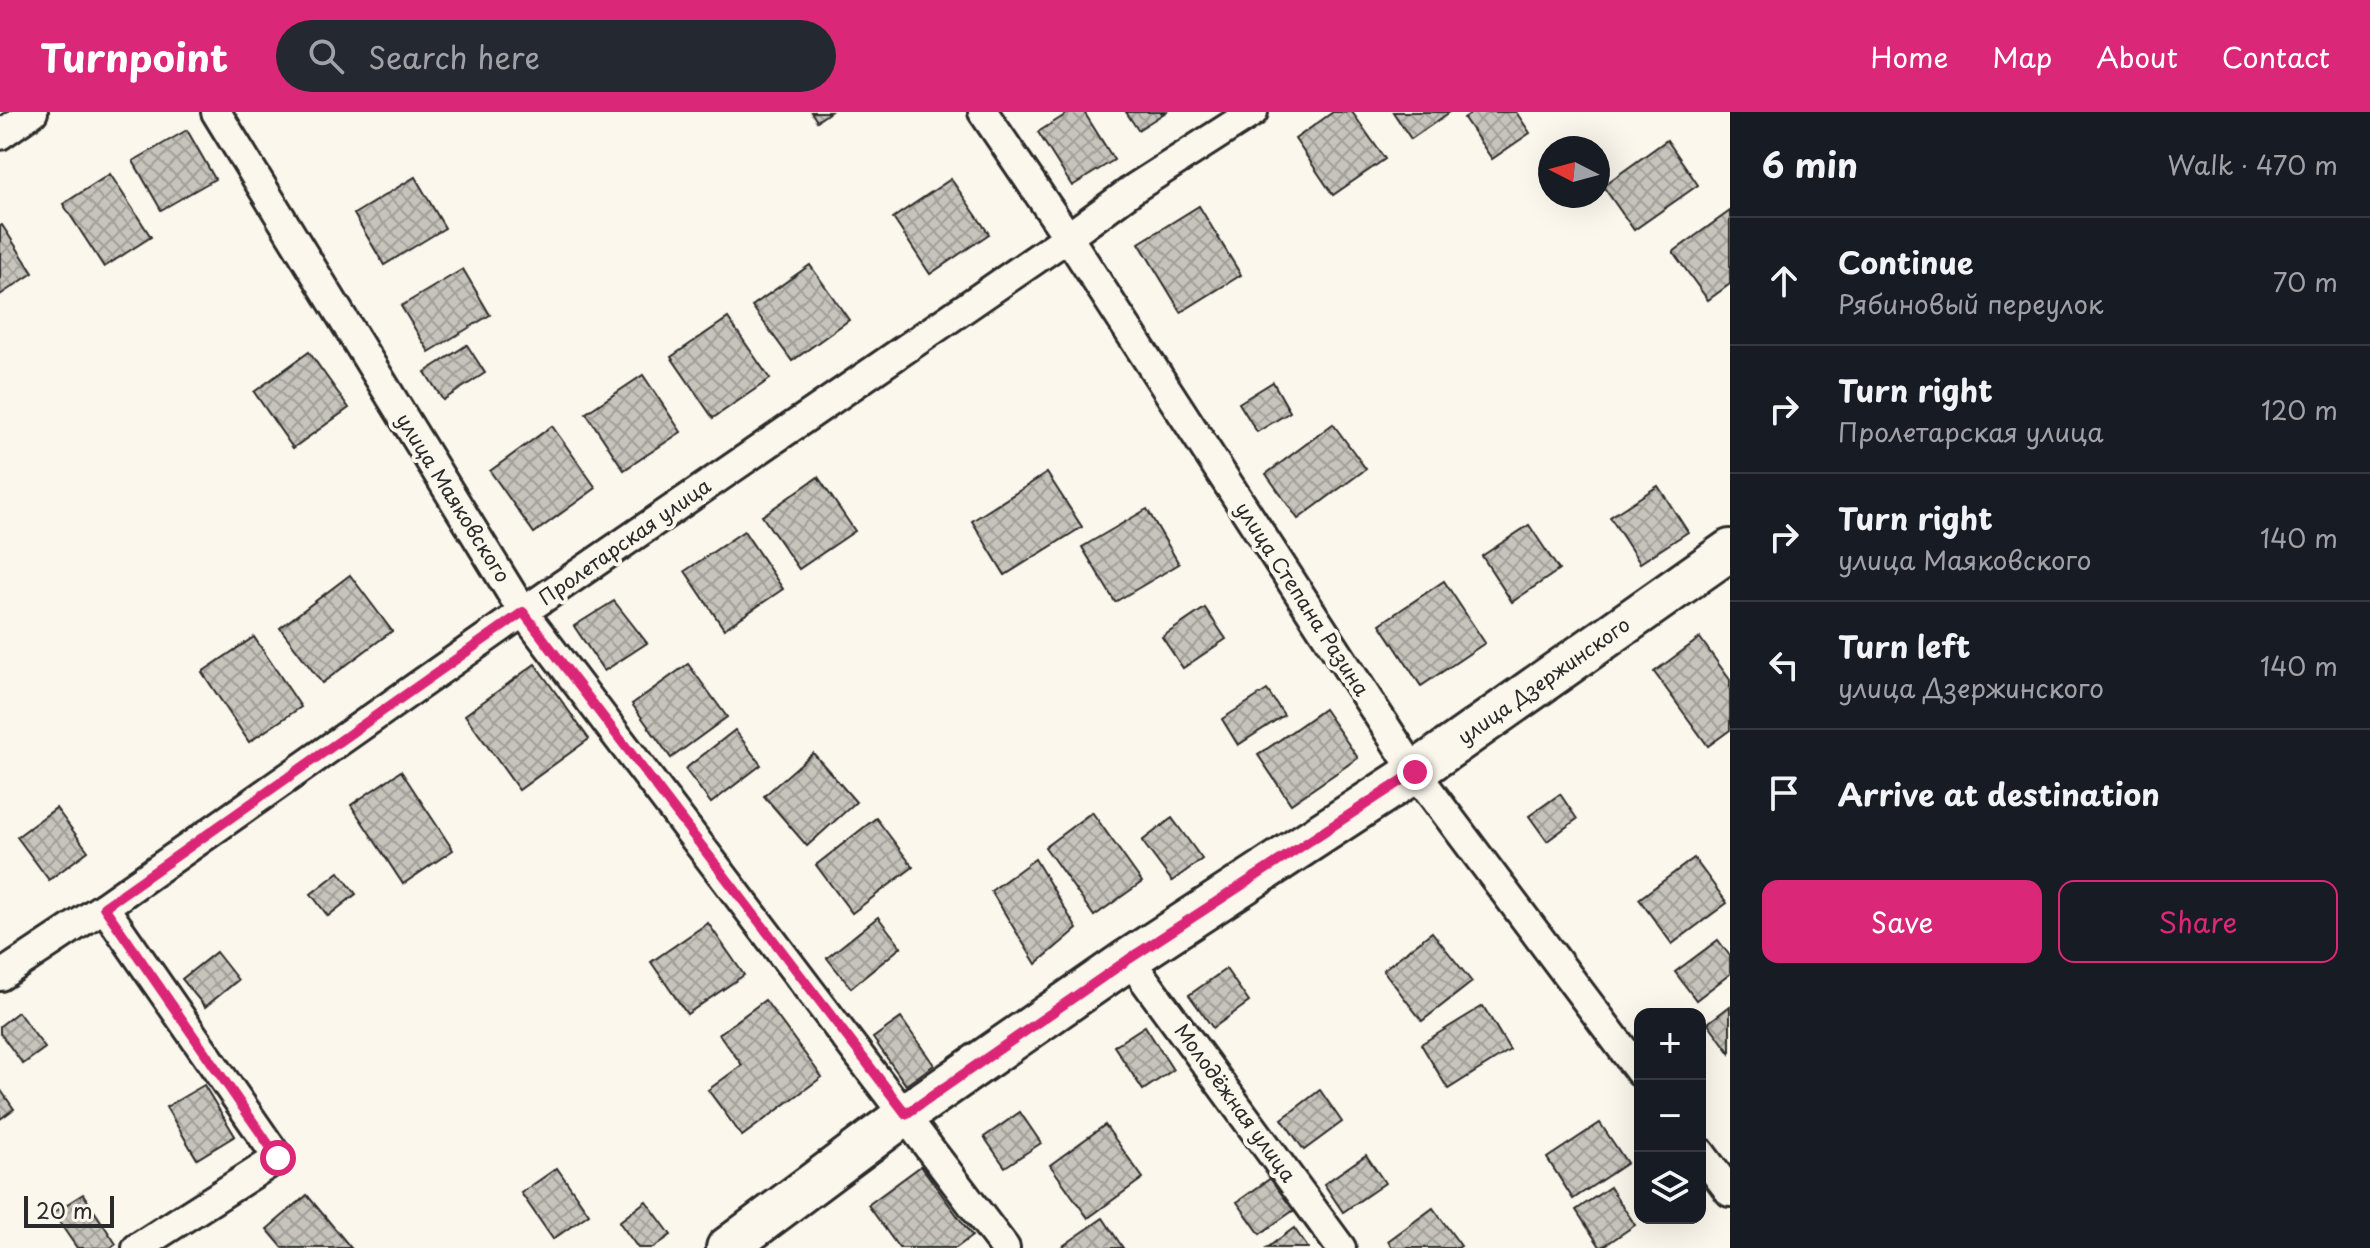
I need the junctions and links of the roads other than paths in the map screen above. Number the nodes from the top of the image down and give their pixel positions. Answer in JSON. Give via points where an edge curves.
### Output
{"nodes":[{"id":1,"x":33,"y":112,"type":"edge"},
{"id":2,"x":216,"y":112,"type":"edge"},
{"id":3,"x":983,"y":112,"type":"edge"},
{"id":4,"x":1253,"y":112,"type":"edge"},
{"id":5,"x":0,"y":135,"type":"edge"},
{"id":6,"x":1068,"y":237,"type":"junction"},
{"id":7,"x":1730,"y":550,"type":"edge"},
{"id":8,"x":523,"y":612,"type":"junction"},
{"id":9,"x":1415,"y":772,"type":"junction"},
{"id":10,"x":104,"y":907,"type":"junction"},
{"id":11,"x":1129,"y":959,"type":"junction"},
{"id":12,"x":0,"y":976,"type":"edge"},
{"id":13,"x":1634,"y":1064,"type":"edge"},
{"id":14,"x":906,"y":1114,"type":"junction"},
{"id":15,"x":1706,"y":1160,"type":"edge"},
{"id":16,"x":1730,"y":1192,"type":"edge"},
{"id":17,"x":137,"y":1248,"type":"edge"},
{"id":18,"x":727,"y":1248,"type":"edge"},
{"id":19,"x":1005,"y":1248,"type":"edge"},
{"id":20,"x":1341,"y":1248,"type":"edge"}],
"edges":[{"from":1,"to":5,"type":"street"},
{"from":2,"to":8,"type":"street","name":"улица Маяковского"},
{"from":3,"to":6,"type":"street","name":"улица Степана Разина"},
{"from":4,"to":6,"type":"street","name":"Пролетарская улица"},
{"from":6,"to":8,"type":"street","name":"Пролетарская улица"},
{"from":6,"to":9,"type":"street","name":"улица Степана Разина"},
{"from":7,"to":9,"type":"street","name":"улица Дзержинского"},
{"from":8,"to":10,"type":"street","name":"Пролетарская улица"},
{"from":8,"to":14,"type":"street","name":"улица Маяковского"},
{"from":9,"to":11,"type":"street","name":"улица Дзержинского"},
{"from":9,"to":13,"type":"street","name":"улица Степана Разина"},
{"from":10,"to":12,"type":"street","name":"Пролетарская улица"},
{"from":10,"to":17,"type":"street","via":[[278,1158]]},
{"from":11,"to":14,"type":"street","name":"улица Дзержинского"},
{"from":11,"to":20,"type":"street","name":"Молодёжная улица"},
{"from":14,"to":18,"type":"street","name":"улица Дзержинского"},
{"from":14,"to":19,"type":"street","name":"улица Маяковского"},
{"from":15,"to":16,"type":"street"}]}
